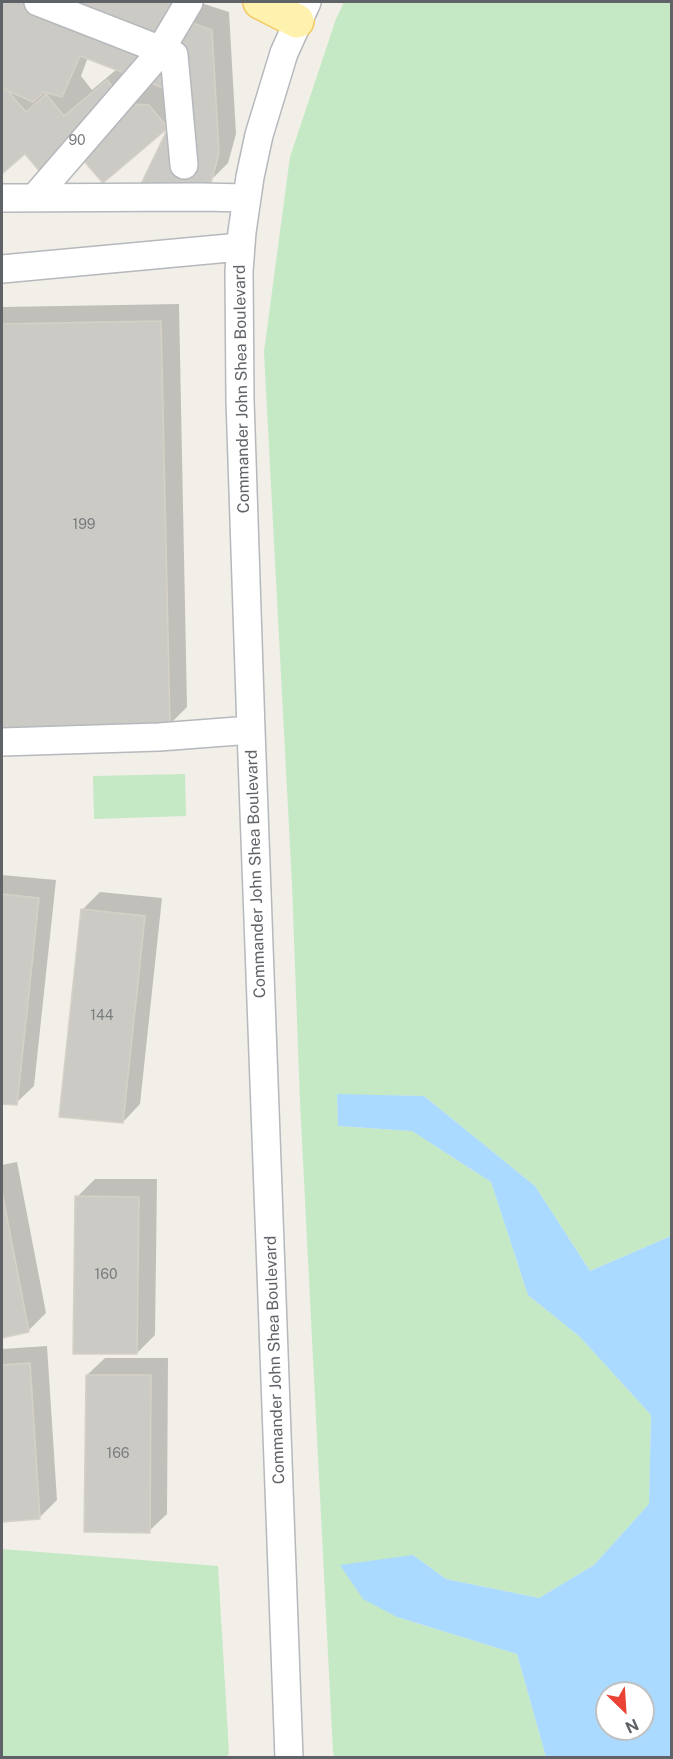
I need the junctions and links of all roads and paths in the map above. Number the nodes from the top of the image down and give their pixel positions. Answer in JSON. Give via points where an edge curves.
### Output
{"nodes":[{"id":1,"x":38,"y":2,"type":"edge"},
{"id":2,"x":260,"y":2,"type":"edge"},
{"id":3,"x":180,"y":4,"type":"edge"},
{"id":4,"x":302,"y":11,"type":"edge"},
{"id":5,"x":184,"y":165,"type":"dead end"},
{"id":6,"x":34,"y":197,"type":"junction"},
{"id":7,"x":2,"y":198,"type":"edge"},
{"id":8,"x":247,"y":198,"type":"junction"},
{"id":9,"x":240,"y":248,"type":"junction"},
{"id":10,"x":2,"y":269,"type":"edge"},
{"id":11,"x":251,"y":730,"type":"junction"},
{"id":12,"x":2,"y":742,"type":"edge"},
{"id":13,"x":289,"y":1758,"type":"edge"}],
"edges":[{"from":1,"to":5,"type":"street","via":[[174,56]]},
{"from":2,"to":4,"type":"main road"},
{"from":3,"to":6,"type":"street","via":[[157,56]]},
{"from":4,"to":8,"type":"street","name":"Commander John Shea Boulevard","via":[[271,92]]},
{"from":6,"to":7,"type":"street"},
{"from":6,"to":8,"type":"street"},
{"from":8,"to":9,"type":"street","name":"Commander John Shea Boulevard"},
{"from":9,"to":10,"type":"street"},
{"from":9,"to":11,"type":"street","name":"Commander John Shea Boulevard","via":[[239,336]]},
{"from":11,"to":12,"type":"street"},
{"from":11,"to":13,"type":"street","name":"Commander John Shea Boulevard"}]}
